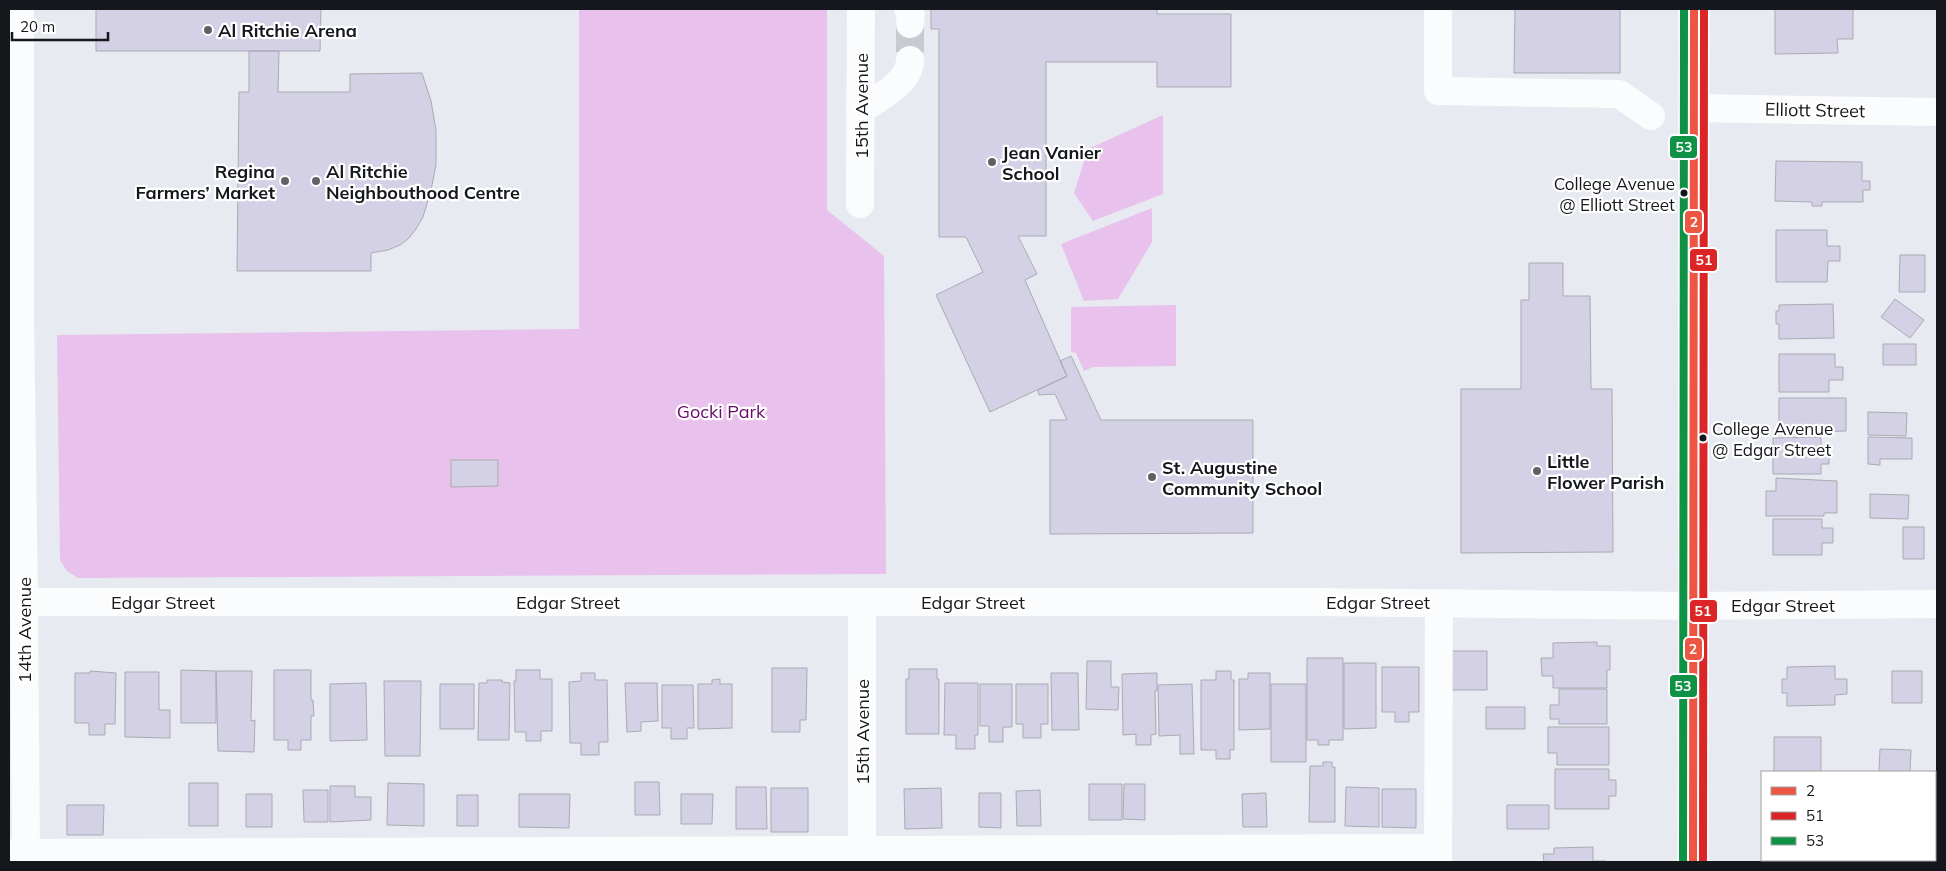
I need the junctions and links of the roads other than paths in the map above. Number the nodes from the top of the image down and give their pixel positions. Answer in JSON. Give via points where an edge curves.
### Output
{"nodes":[{"id":1,"x":20,"y":9,"type":"edge"},
{"id":2,"x":861,"y":9,"type":"edge"},
{"id":3,"x":1438,"y":9,"type":"edge"},
{"id":4,"x":1694,"y":9,"type":"edge"},
{"id":5,"x":910,"y":60,"type":"tunnel mouth"},
{"id":6,"x":14,"y":105,"type":"edge"},
{"id":7,"x":1694,"y":108,"type":"junction"},
{"id":8,"x":860,"y":110,"type":"junction"},
{"id":9,"x":1937,"y":112,"type":"edge"},
{"id":10,"x":1651,"y":116,"type":"dead end"},
{"id":11,"x":860,"y":204,"type":"dead end"},
{"id":12,"x":15,"y":354,"type":"edge"},
{"id":13,"x":17,"y":602,"type":"edge"},
{"id":14,"x":862,"y":602,"type":"junction"},
{"id":15,"x":1439,"y":603,"type":"junction"},
{"id":16,"x":1937,"y":604,"type":"edge"},
{"id":17,"x":1693,"y":606,"type":"junction"},
{"id":18,"x":1438,"y":855,"type":"edge"},
{"id":19,"x":20,"y":856,"type":"edge"},
{"id":20,"x":862,"y":856,"type":"edge"},
{"id":21,"x":1693,"y":862,"type":"edge"}],
"edges":[{"from":1,"to":6,"type":"street","name":"14th Avenue"},
{"from":2,"to":8,"type":"street","name":"15th Avenue"},
{"from":3,"to":10,"type":"street","via":[[1438,91],[1619,94]]},
{"from":4,"to":7,"type":"street"},
{"from":5,"to":8,"type":"street","via":[[901,80]]},
{"from":6,"to":12,"type":"street","name":"14th Avenue"},
{"from":7,"to":9,"type":"street","name":"Elliott Street"},
{"from":7,"to":17,"type":"street"},
{"from":8,"to":11,"type":"street","name":"15th Avenue"},
{"from":12,"to":13,"type":"street","name":"14th Avenue"},
{"from":13,"to":14,"type":"street","name":"Edgar Street"},
{"from":13,"to":19,"type":"street","name":"14th Avenue"},
{"from":14,"to":15,"type":"street","name":"Edgar Street"},
{"from":14,"to":20,"type":"street","name":"15th Avenue"},
{"from":15,"to":17,"type":"street","name":"Edgar Street"},
{"from":15,"to":18,"type":"street"},
{"from":16,"to":17,"type":"street","name":"Edgar Street"},
{"from":17,"to":21,"type":"street"},
{"from":18,"to":20,"type":"street"},
{"from":19,"to":20,"type":"street"}]}
